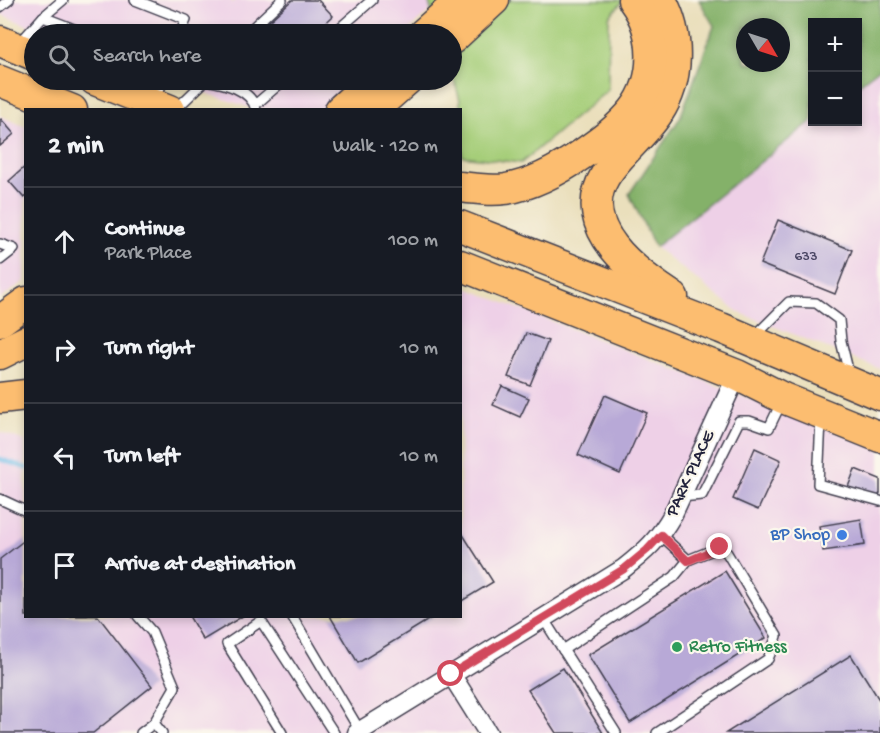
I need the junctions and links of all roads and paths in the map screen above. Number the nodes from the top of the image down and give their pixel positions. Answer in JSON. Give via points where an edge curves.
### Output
{"nodes":[{"id":1,"x":9,"y":0,"type":"edge"},
{"id":2,"x":63,"y":0,"type":"edge"},
{"id":3,"x":135,"y":0,"type":"edge"},
{"id":4,"x":282,"y":0,"type":"edge"},
{"id":5,"x":372,"y":0,"type":"edge"},
{"id":6,"x":494,"y":0,"type":"edge"},
{"id":7,"x":633,"y":0,"type":"edge"},
{"id":8,"x":661,"y":0,"type":"edge"},
{"id":9,"x":360,"y":3,"type":"edge"},
{"id":10,"x":0,"y":7,"type":"edge"},
{"id":11,"x":43,"y":17,"type":"junction"},
{"id":12,"x":458,"y":18,"type":"edge"},
{"id":13,"x":37,"y":24,"type":"edge"},
{"id":14,"x":61,"y":24,"type":"edge"},
{"id":15,"x":184,"y":24,"type":"edge"},
{"id":16,"x":257,"y":24,"type":"edge"},
{"id":17,"x":342,"y":24,"type":"edge"},
{"id":18,"x":2,"y":81,"type":"edge"},
{"id":19,"x":130,"y":90,"type":"edge"},
{"id":20,"x":186,"y":90,"type":"edge"},
{"id":21,"x":238,"y":90,"type":"edge"},
{"id":22,"x":273,"y":90,"type":"edge"},
{"id":23,"x":362,"y":90,"type":"edge"},
{"id":24,"x":395,"y":90,"type":"edge"},
{"id":25,"x":165,"y":100,"type":"edge"},
{"id":26,"x":255,"y":107,"type":"edge"},
{"id":27,"x":41,"y":108,"type":"edge"},
{"id":28,"x":67,"y":108,"type":"edge"},
{"id":29,"x":342,"y":108,"type":"edge"},
{"id":30,"x":375,"y":108,"type":"edge"},
{"id":31,"x":462,"y":187,"type":"edge"},
{"id":32,"x":462,"y":227,"type":"edge"},
{"id":33,"x":0,"y":244,"type":"edge"},
{"id":34,"x":0,"y":260,"type":"edge"},
{"id":35,"x":462,"y":266,"type":"edge"},
{"id":36,"x":24,"y":303,"type":"edge"},
{"id":37,"x":0,"y":321,"type":"edge"},
{"id":38,"x":721,"y":328,"type":"junction"},
{"id":39,"x":750,"y":340,"type":"junction"},
{"id":40,"x":24,"y":342,"type":"edge"},
{"id":41,"x":0,"y":354,"type":"edge"},
{"id":42,"x":24,"y":362,"type":"edge"},
{"id":43,"x":0,"y":373,"type":"edge"},
{"id":44,"x":737,"y":375,"type":"junction"},
{"id":45,"x":871,"y":389,"type":"edge"},
{"id":46,"x":24,"y":395,"type":"edge"},
{"id":47,"x":0,"y":398,"type":"edge"},
{"id":48,"x":783,"y":398,"type":"junction"},
{"id":49,"x":821,"y":413,"type":"junction"},
{"id":50,"x":880,"y":437,"type":"edge"},
{"id":51,"x":681,"y":497,"type":"junction"},
{"id":52,"x":0,"y":499,"type":"edge"},
{"id":53,"x":880,"y":501,"type":"edge"},
{"id":54,"x":24,"y":511,"type":"edge"},
{"id":55,"x":661,"y":535,"type":"junction"},
{"id":56,"x":688,"y":561,"type":"junction"},
{"id":57,"x":140,"y":618,"type":"edge"},
{"id":58,"x":293,"y":618,"type":"edge"},
{"id":59,"x":543,"y":618,"type":"junction"},
{"id":60,"x":563,"y":651,"type":"junction"},
{"id":61,"x":451,"y":674,"type":"junction"},
{"id":62,"x":154,"y":723,"type":"junction"},
{"id":63,"x":359,"y":732,"type":"edge"},
{"id":64,"x":141,"y":733,"type":"edge"},
{"id":65,"x":162,"y":733,"type":"edge"},
{"id":66,"x":282,"y":733,"type":"edge"},
{"id":67,"x":334,"y":733,"type":"edge"},
{"id":68,"x":488,"y":733,"type":"edge"},
{"id":69,"x":616,"y":733,"type":"edge"},
{"id":70,"x":657,"y":733,"type":"edge"}],
"edges":[{"from":1,"to":10,"type":"lane"},
{"from":2,"to":11,"type":"lane"},
{"from":3,"to":15,"type":"lane","via":[[186,20]]},
{"from":4,"to":16,"type":"lane"},
{"from":5,"to":9,"type":"lane"},
{"from":6,"to":12,"type":"highway"},
{"from":7,"to":31,"type":"highway","via":[[645,20],[652,46],[650,75],[633,111],[591,148],[539,179],[504,189]]},
{"from":8,"to":38,"type":"highway","via":[[674,37],[671,85],[658,113],[605,176],[596,203],[597,217],[611,245],[632,268]]},
{"from":9,"to":17,"type":"lane"},
{"from":11,"to":13,"type":"lane"},
{"from":11,"to":14,"type":"lane"},
{"from":18,"to":27,"type":"highway"},
{"from":18,"to":28,"type":"highway"},
{"from":19,"to":25,"type":"highway"},
{"from":20,"to":25,"type":"lane"},
{"from":21,"to":26,"type":"lane"},
{"from":22,"to":26,"type":"lane"},
{"from":23,"to":29,"type":"highway"},
{"from":24,"to":30,"type":"highway"},
{"from":32,"to":38,"type":"highway"},
{"from":33,"to":34,"type":"lane","via":[[14,249]]},
{"from":35,"to":44,"type":"highway"},
{"from":36,"to":37,"type":"highway"},
{"from":38,"to":39,"type":"highway"},
{"from":39,"to":45,"type":"highway"},
{"from":39,"to":45,"type":"lane","via":[[789,302],[816,303],[839,320],[841,341]]},
{"from":40,"to":41,"type":"highway"},
{"from":42,"to":43,"type":"highway"},
{"from":44,"to":48,"type":"highway"},
{"from":44,"to":51,"type":"street","name":"PARK PLACE"},
{"from":46,"to":47,"type":"highway"},
{"from":48,"to":49,"type":"highway"},
{"from":48,"to":51,"type":"lane","via":[[769,428],[739,421],[702,495]]},
{"from":49,"to":50,"type":"highway"},
{"from":49,"to":53,"type":"lane","via":[[818,484]]},
{"from":51,"to":55,"type":"street","name":"PARK PLACE"},
{"from":52,"to":54,"type":"lane"},
{"from":55,"to":56,"type":"lane"},
{"from":55,"to":59,"type":"street","name":"PARK PLACE","via":[[624,569]]},
{"from":56,"to":60,"type":"lane","via":[[674,577]]},
{"from":56,"to":70,"type":"lane","via":[[720,547],[777,636],[768,659]]},
{"from":57,"to":62,"type":"lane","via":[[152,632],[175,687]]},
{"from":58,"to":63,"type":"lane"},
{"from":59,"to":60,"type":"lane"},
{"from":59,"to":61,"type":"street","name":"PARK PLACE"},
{"from":60,"to":69,"type":"lane"},
{"from":61,"to":63,"type":"street","name":"PARK PLACE"},
{"from":61,"to":68,"type":"street"},
{"from":62,"to":64,"type":"lane"},
{"from":62,"to":65,"type":"lane"},
{"from":66,"to":67,"type":"lane","via":[[227,644],[261,621]]}]}
